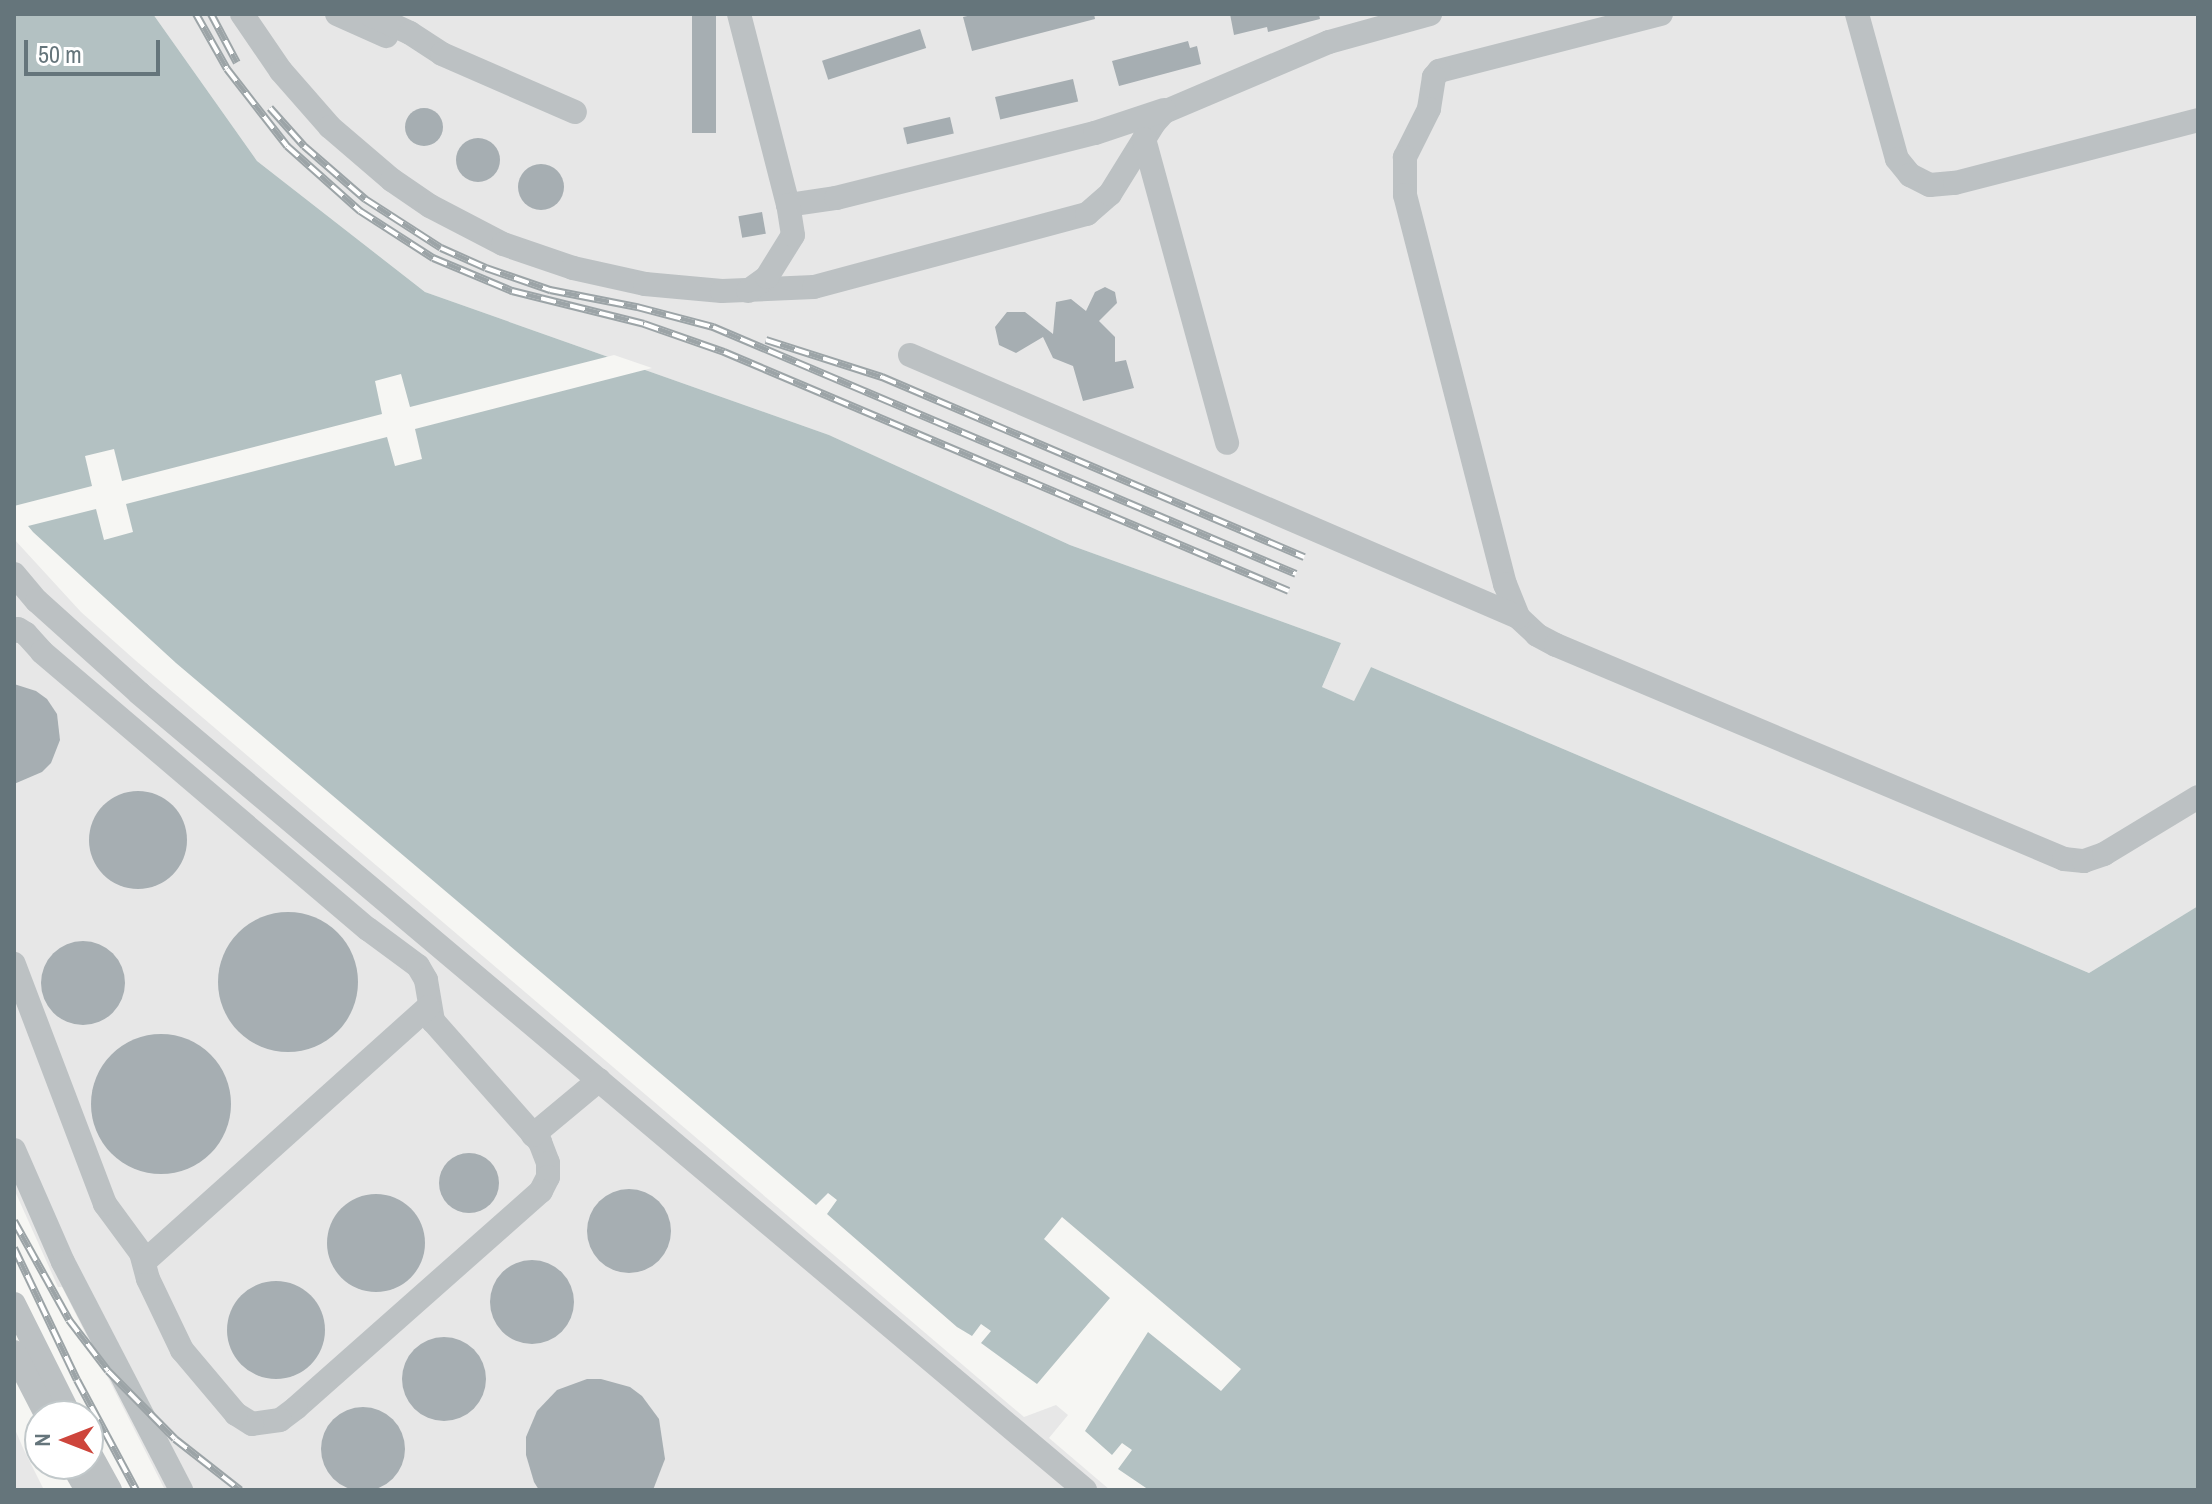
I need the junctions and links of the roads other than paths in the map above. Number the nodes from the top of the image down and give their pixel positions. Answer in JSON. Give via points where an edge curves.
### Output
{"nodes":[{"id":1,"x":242,"y":14,"type":"edge"},
{"id":2,"x":337,"y":14,"type":"edge"},
{"id":3,"x":369,"y":14,"type":"edge"},
{"id":4,"x":739,"y":14,"type":"edge"},
{"id":5,"x":1430,"y":14,"type":"edge"},
{"id":6,"x":1661,"y":14,"type":"edge"},
{"id":7,"x":1857,"y":14,"type":"edge"},
{"id":8,"x":442,"y":54,"type":"junction"},
{"id":9,"x":1178,"y":105,"type":"junction"},
{"id":10,"x":575,"y":112,"type":"dead end"},
{"id":11,"x":2198,"y":120,"type":"edge"},
{"id":12,"x":1144,"y":139,"type":"junction"},
{"id":13,"x":788,"y":205,"type":"junction"},
{"id":14,"x":748,"y":291,"type":"junction"},
{"id":15,"x":910,"y":355,"type":"dead end"},
{"id":16,"x":1227,"y":443,"type":"dead end"},
{"id":17,"x":14,"y":574,"type":"edge"},
{"id":18,"x":1518,"y":617,"type":"junction"},
{"id":19,"x":14,"y":631,"type":"edge"},
{"id":20,"x":2198,"y":797,"type":"edge"},
{"id":21,"x":14,"y":964,"type":"edge"},
{"id":22,"x":428,"y":1007,"type":"junction"},
{"id":23,"x":599,"y":1080,"type":"junction"},
{"id":24,"x":533,"y":1135,"type":"junction"},
{"id":25,"x":14,"y":1150,"type":"edge"},
{"id":26,"x":144,"y":1262,"type":"junction"},
{"id":27,"x":14,"y":1304,"type":"edge"},
{"id":28,"x":14,"y":1352,"type":"edge"},
{"id":29,"x":39,"y":1400,"type":"edge"},
{"id":30,"x":62,"y":1400,"type":"edge"},
{"id":31,"x":181,"y":1490,"type":"edge"},
{"id":32,"x":1085,"y":1490,"type":"edge"}],
"edges":[{"from":1,"to":14,"type":"lane","via":[[315,111],[360,154],[430,206],[503,244],[573,268],[645,284]]},
{"from":2,"to":8,"type":"lane","via":[[407,46]]},
{"from":3,"to":8,"type":"lane"},
{"from":4,"to":13,"type":"lane"},
{"from":5,"to":9,"type":"lane","via":[[1329,42]]},
{"from":6,"to":18,"type":"lane","via":[[1439,71],[1429,109],[1405,157],[1405,195],[1505,584]]},
{"from":7,"to":11,"type":"lane","via":[[1897,159],[1910,175],[1930,185]]},
{"from":8,"to":10,"type":"lane"},
{"from":9,"to":12,"type":"lane","via":[[1154,123]]},
{"from":9,"to":13,"type":"lane","via":[[1095,133],[836,198]]},
{"from":12,"to":14,"type":"lane","via":[[1110,194],[1087,214],[814,287]]},
{"from":12,"to":16,"type":"lane"},
{"from":13,"to":14,"type":"lane","via":[[793,235],[767,277]]},
{"from":15,"to":18,"type":"lane"},
{"from":17,"to":23,"type":"lane","via":[[139,693]]},
{"from":18,"to":20,"type":"lane","via":[[1556,645],[2064,859],[2084,861],[2104,854]]},
{"from":19,"to":22,"type":"lane","via":[[26,634],[356,919],[418,966],[426,980]]},
{"from":21,"to":26,"type":"lane","via":[[105,1204]]},
{"from":22,"to":24,"type":"lane","via":[[433,1021]]},
{"from":22,"to":26,"type":"lane"},
{"from":23,"to":24,"type":"lane"},
{"from":23,"to":32,"type":"lane"},
{"from":24,"to":26,"type":"lane","via":[[548,1163],[541,1191],[280,1420],[252,1424],[236,1414],[182,1350]]},
{"from":25,"to":31,"type":"lane","via":[[69,1275]]},
{"from":27,"to":30,"type":"lane"},
{"from":28,"to":29,"type":"lane"}]}
